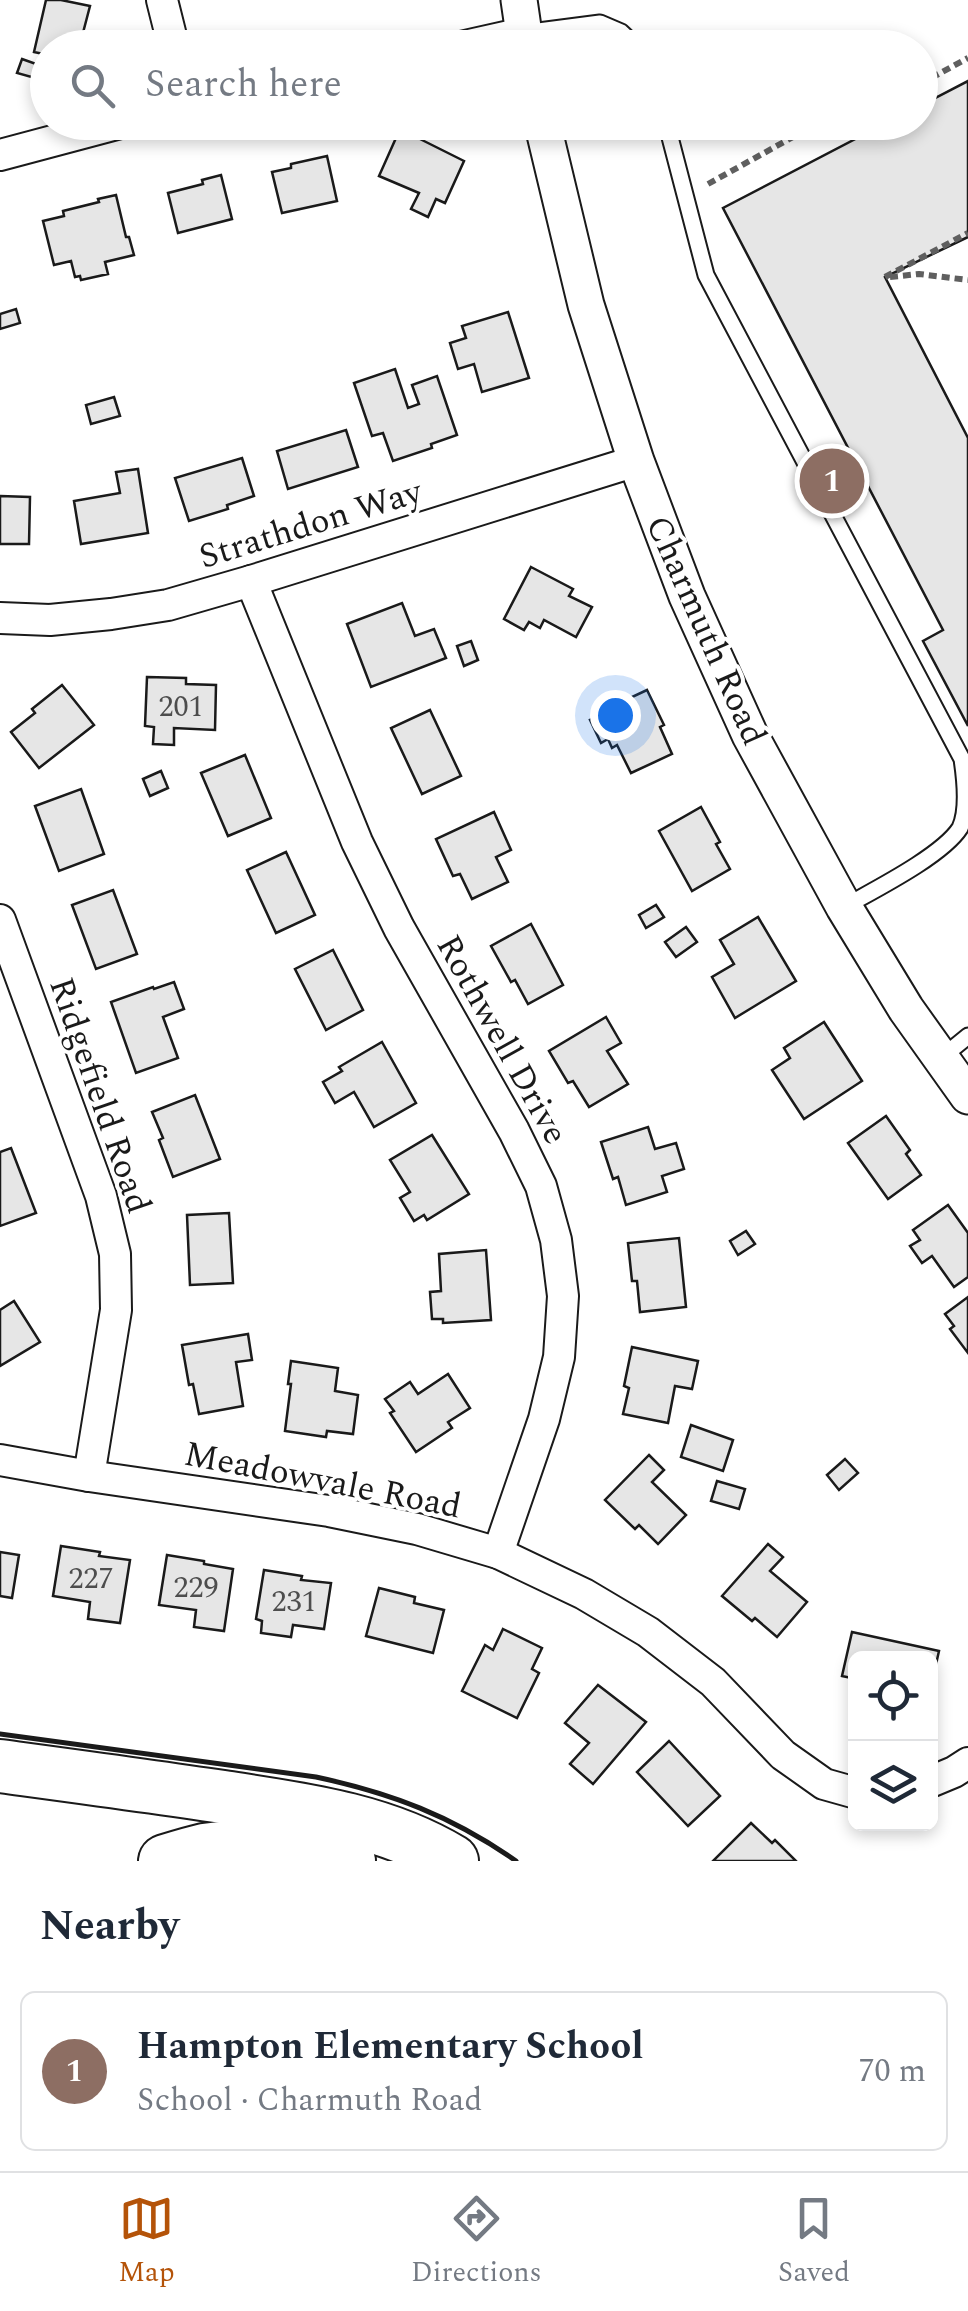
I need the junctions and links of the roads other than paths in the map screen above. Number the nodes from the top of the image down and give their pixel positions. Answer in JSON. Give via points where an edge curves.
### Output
{"nodes":[{"id":1,"x":162,"y":0,"type":"edge"},
{"id":2,"x":523,"y":27,"type":"edge"},
{"id":3,"x":170,"y":30,"type":"edge"},
{"id":4,"x":616,"y":30,"type":"edge"},
{"id":5,"x":56,"y":140,"type":"edge"},
{"id":6,"x":546,"y":140,"type":"edge"},
{"id":7,"x":671,"y":140,"type":"edge"},
{"id":8,"x":0,"y":155,"type":"edge"},
{"id":9,"x":636,"y":461,"type":"junction"},
{"id":10,"x":251,"y":582,"type":"junction"},
{"id":11,"x":0,"y":618,"type":"edge"},
{"id":12,"x":844,"y":907,"type":"junction"},
{"id":13,"x":0,"y":920,"type":"edge"},
{"id":14,"x":954,"y":1047,"type":"edge"},
{"id":15,"x":968,"y":1096,"type":"edge"},
{"id":16,"x":0,"y":1460,"type":"edge"},
{"id":17,"x":88,"y":1476,"type":"junction"},
{"id":18,"x":498,"y":1553,"type":"junction"},
{"id":19,"x":968,"y":1763,"type":"edge"},
{"id":20,"x":0,"y":1766,"type":"edge"},
{"id":21,"x":938,"y":1779,"type":"edge"},
{"id":22,"x":848,"y":1792,"type":"edge"},
{"id":23,"x":165,"y":1861,"type":"edge"},
{"id":24,"x":349,"y":1861,"type":"edge"},
{"id":25,"x":452,"y":1861,"type":"edge"}],
"edges":[{"from":1,"to":3,"type":"street"},
{"from":2,"to":4,"type":"lane","via":[[600,23]]},
{"from":5,"to":8,"type":"street"},
{"from":6,"to":9,"type":"street","name":"Charmuth Road","via":[[586,304]]},
{"from":7,"to":12,"type":"lane","via":[[706,275],[962,760],[967,796],[961,827],[931,856]]},
{"from":9,"to":10,"type":"street","name":"Strathdon Way"},
{"from":9,"to":12,"type":"street","name":"Charmuth Road","via":[[750,735]]},
{"from":10,"to":11,"type":"street","name":"Strathdon Way","via":[[112,614]]},
{"from":10,"to":18,"type":"street","name":"Rothwell Drive","via":[[357,842],[398,928],[514,1131],[541,1186],[556,1240],[560,1357]]},
{"from":12,"to":14,"type":"street","name":"Charmuth Road","via":[[906,1009]]},
{"from":13,"to":17,"type":"street","name":"Ridgefield Road","via":[[101,1196],[115,1254],[116,1310]]},
{"from":14,"to":15,"type":"street","name":"Charmuth Road"},
{"from":16,"to":17,"type":"street","name":"Meadowvale Road"},
{"from":17,"to":18,"type":"street","name":"Meadowvale Road","via":[[329,1511]]},
{"from":18,"to":22,"type":"street","name":"Meadowvale Road","via":[[648,1632],[713,1682],[783,1755],[824,1784]]},
{"from":19,"to":21,"type":"street"},
{"from":20,"to":25,"type":"highway","via":[[322,1812],[379,1828]]},
{"from":23,"to":24,"type":"highway","via":[[256,1847]]}]}
